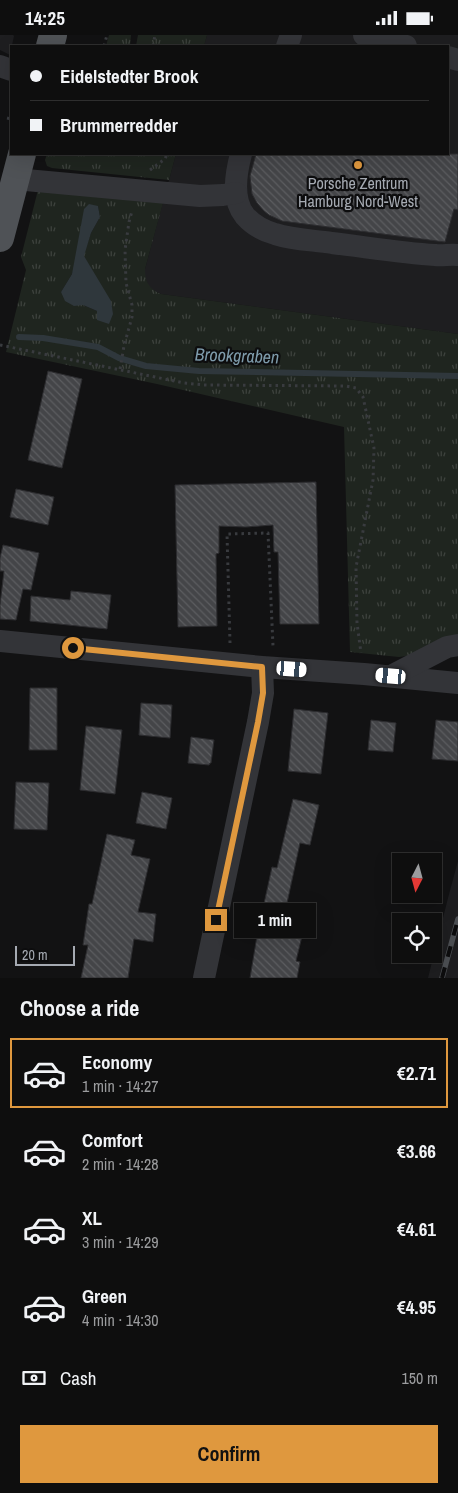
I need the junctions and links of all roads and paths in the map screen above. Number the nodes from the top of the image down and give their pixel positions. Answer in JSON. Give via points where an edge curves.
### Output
{"nodes":[{"id":1,"x":364,"y":35,"type":"edge"},
{"id":2,"x":402,"y":45,"type":"edge"},
{"id":3,"x":242,"y":155,"type":"edge"},
{"id":4,"x":18,"y":166,"type":"edge"},
{"id":5,"x":137,"y":190,"type":"junction"},
{"id":6,"x":236,"y":193,"type":"junction"},
{"id":7,"x":0,"y":238,"type":"edge"},
{"id":8,"x":458,"y":255,"type":"edge"},
{"id":9,"x":0,"y":345,"type":"edge"},
{"id":10,"x":120,"y":370,"type":"junction"},
{"id":11,"x":0,"y":641,"type":"edge"},
{"id":12,"x":458,"y":645,"type":"edge"},
{"id":13,"x":230,"y":664,"type":"junction"},
{"id":14,"x":268,"y":668,"type":"junction"},
{"id":15,"x":364,"y":674,"type":"junction"},
{"id":16,"x":391,"y":676,"type":"junction"},
{"id":17,"x":458,"y":683,"type":"edge"},
{"id":18,"x":204,"y":978,"type":"edge"}],
"edges":[{"from":1,"to":2,"type":"street"},
{"from":3,"to":6,"type":"street"},
{"from":4,"to":5,"type":"street"},
{"from":4,"to":7,"type":"main road"},
{"from":5,"to":6,"type":"street","via":[[200,196]]},
{"from":5,"to":10,"type":"path","via":[[125,250],[132,317]]},
{"from":6,"to":8,"type":"street","via":[[244,215],[275,235]]},
{"from":9,"to":10,"type":"path"},
{"from":10,"to":15,"type":"path","via":[[204,385],[356,388],[363,397],[374,448],[373,480],[356,567],[357,623]]},
{"from":11,"to":13,"type":"street"},
{"from":12,"to":16,"type":"street","via":[[447,647]]},
{"from":13,"to":14,"type":"street"},
{"from":13,"to":14,"type":"path","via":[[227,534],[268,533]]},
{"from":14,"to":15,"type":"street"},
{"from":14,"to":18,"type":"street"},
{"from":15,"to":16,"type":"street"},
{"from":16,"to":17,"type":"street"}]}
